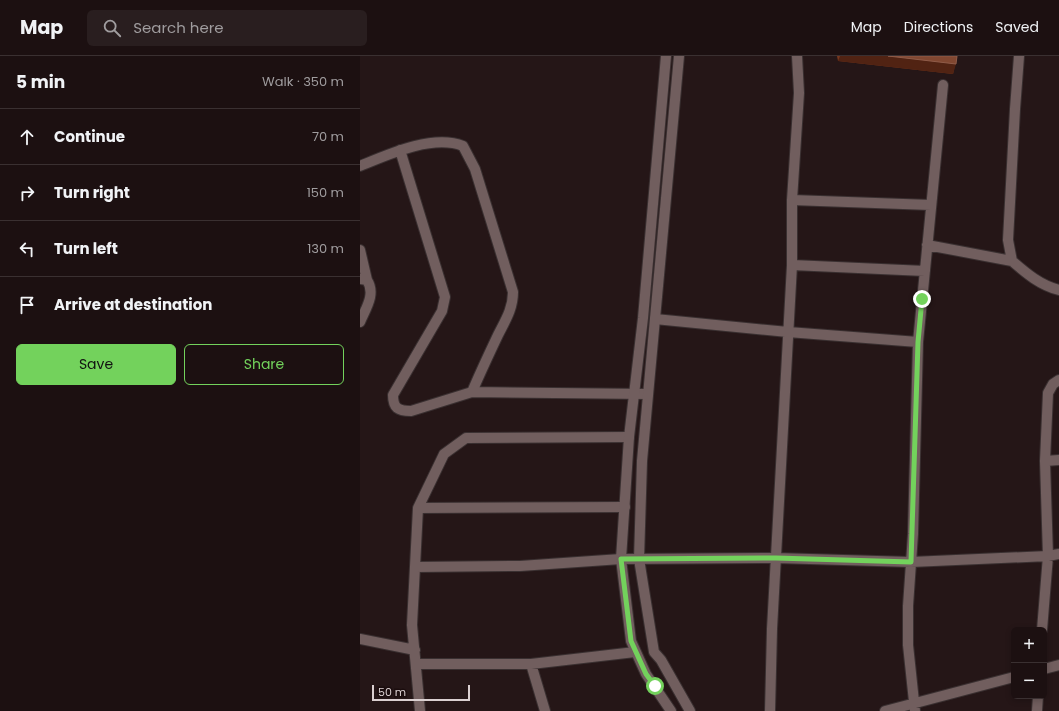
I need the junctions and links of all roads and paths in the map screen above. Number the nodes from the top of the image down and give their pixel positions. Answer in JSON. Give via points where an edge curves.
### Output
{"nodes":[{"id":1,"x":666,"y":56,"type":"edge"},
{"id":2,"x":679,"y":56,"type":"edge"},
{"id":3,"x":797,"y":56,"type":"edge"},
{"id":4,"x":1019,"y":56,"type":"edge"},
{"id":5,"x":943,"y":85,"type":"dead end"},
{"id":6,"x":400,"y":150,"type":"junction"},
{"id":7,"x":360,"y":166,"type":"edge"},
{"id":8,"x":792,"y":200,"type":"junction"},
{"id":9,"x":931,"y":205,"type":"junction"},
{"id":10,"x":927,"y":245,"type":"junction"},
{"id":11,"x":360,"y":250,"type":"edge"},
{"id":12,"x":1012,"y":261,"type":"junction"},
{"id":13,"x":792,"y":265,"type":"junction"},
{"id":14,"x":925,"y":271,"type":"junction"},
{"id":15,"x":364,"y":279,"type":"edge"},
{"id":16,"x":1059,"y":290,"type":"edge"},
{"id":17,"x":655,"y":319,"type":"junction"},
{"id":18,"x":360,"y":322,"type":"edge"},
{"id":19,"x":788,"y":332,"type":"junction"},
{"id":20,"x":918,"y":342,"type":"junction"},
{"id":21,"x":1059,"y":380,"type":"edge"},
{"id":22,"x":472,"y":392,"type":"junction"},
{"id":23,"x":634,"y":393,"type":"junction"},
{"id":24,"x":648,"y":394,"type":"junction"},
{"id":25,"x":629,"y":437,"type":"junction"},
{"id":26,"x":1059,"y":460,"type":"edge"},
{"id":27,"x":1045,"y":461,"type":"junction"},
{"id":28,"x":625,"y":507,"type":"junction"},
{"id":29,"x":418,"y":508,"type":"junction"},
{"id":30,"x":1059,"y":554,"type":"edge"},
{"id":31,"x":1048,"y":556,"type":"junction"},
{"id":32,"x":776,"y":558,"type":"junction"},
{"id":33,"x":621,"y":559,"type":"junction"},
{"id":34,"x":639,"y":559,"type":"junction"},
{"id":35,"x":911,"y":562,"type":"junction"},
{"id":36,"x":415,"y":566,"type":"junction"},
{"id":37,"x":1042,"y":627,"type":"edge"},
{"id":38,"x":360,"y":639,"type":"edge"},
{"id":39,"x":415,"y":650,"type":"junction"},
{"id":40,"x":635,"y":652,"type":"junction"},
{"id":41,"x":416,"y":664,"type":"junction"},
{"id":42,"x":531,"y":664,"type":"junction"},
{"id":43,"x":1059,"y":665,"type":"edge"},
{"id":44,"x":1047,"y":668,"type":"edge"},
{"id":45,"x":1011,"y":678,"type":"edge"},
{"id":46,"x":1038,"y":699,"type":"edge"},
{"id":47,"x":915,"y":707,"type":"edge"},
{"id":48,"x":420,"y":711,"type":"edge"},
{"id":49,"x":545,"y":711,"type":"edge"},
{"id":50,"x":671,"y":711,"type":"edge"},
{"id":51,"x":690,"y":711,"type":"edge"},
{"id":52,"x":770,"y":711,"type":"edge"},
{"id":53,"x":885,"y":711,"type":"edge"},
{"id":54,"x":1037,"y":711,"type":"edge"}],
"edges":[{"from":1,"to":23,"type":"street"},
{"from":2,"to":17,"type":"street"},
{"from":3,"to":8,"type":"street","via":[[799,93]]},
{"from":4,"to":12,"type":"street","via":[[1008,240]]},
{"from":5,"to":9,"type":"street"},
{"from":6,"to":7,"type":"street"},
{"from":6,"to":22,"type":"street","via":[[439,142],[454,142],[463,146],[475,169],[513,292],[510,313]]},
{"from":6,"to":22,"type":"street","via":[[445,297],[442,311],[394,395],[393,402],[399,410],[411,410]]},
{"from":8,"to":9,"type":"street"},
{"from":8,"to":13,"type":"street"},
{"from":9,"to":10,"type":"street"},
{"from":10,"to":12,"type":"street"},
{"from":10,"to":14,"type":"street"},
{"from":11,"to":15,"type":"street"},
{"from":12,"to":16,"type":"street","via":[[1036,281]]},
{"from":13,"to":14,"type":"street"},
{"from":13,"to":19,"type":"street"},
{"from":14,"to":20,"type":"street"},
{"from":15,"to":18,"type":"street","via":[[371,286],[372,293]]},
{"from":17,"to":19,"type":"street"},
{"from":17,"to":24,"type":"street"},
{"from":19,"to":20,"type":"street"},
{"from":19,"to":32,"type":"street"},
{"from":20,"to":35,"type":"street"},
{"from":21,"to":27,"type":"street","via":[[1048,393]]},
{"from":22,"to":23,"type":"street"},
{"from":23,"to":24,"type":"street"},
{"from":23,"to":25,"type":"street"},
{"from":24,"to":34,"type":"street","via":[[642,461]]},
{"from":25,"to":28,"type":"street"},
{"from":25,"to":29,"type":"street","via":[[466,438],[444,454]]},
{"from":26,"to":27,"type":"street"},
{"from":27,"to":31,"type":"street"},
{"from":28,"to":29,"type":"street"},
{"from":28,"to":33,"type":"street"},
{"from":29,"to":36,"type":"street"},
{"from":30,"to":31,"type":"street"},
{"from":31,"to":35,"type":"street"},
{"from":31,"to":37,"type":"street"},
{"from":32,"to":34,"type":"street"},
{"from":32,"to":35,"type":"street"},
{"from":32,"to":52,"type":"street"},
{"from":33,"to":34,"type":"street"},
{"from":33,"to":36,"type":"street","via":[[520,566]]},
{"from":33,"to":40,"type":"street","via":[[631,641]]},
{"from":34,"to":51,"type":"street","via":[[654,652]]},
{"from":35,"to":47,"type":"street","via":[[908,629]]},
{"from":36,"to":39,"type":"street","via":[[412,625]]},
{"from":38,"to":39,"type":"street"},
{"from":39,"to":41,"type":"street"},
{"from":40,"to":42,"type":"street"},
{"from":40,"to":50,"type":"street","via":[[646,674]]},
{"from":41,"to":42,"type":"street"},
{"from":41,"to":48,"type":"street"},
{"from":42,"to":49,"type":"street"},
{"from":43,"to":44,"type":"street"},
{"from":45,"to":47,"type":"street"},
{"from":46,"to":54,"type":"street"},
{"from":47,"to":53,"type":"street"}]}
